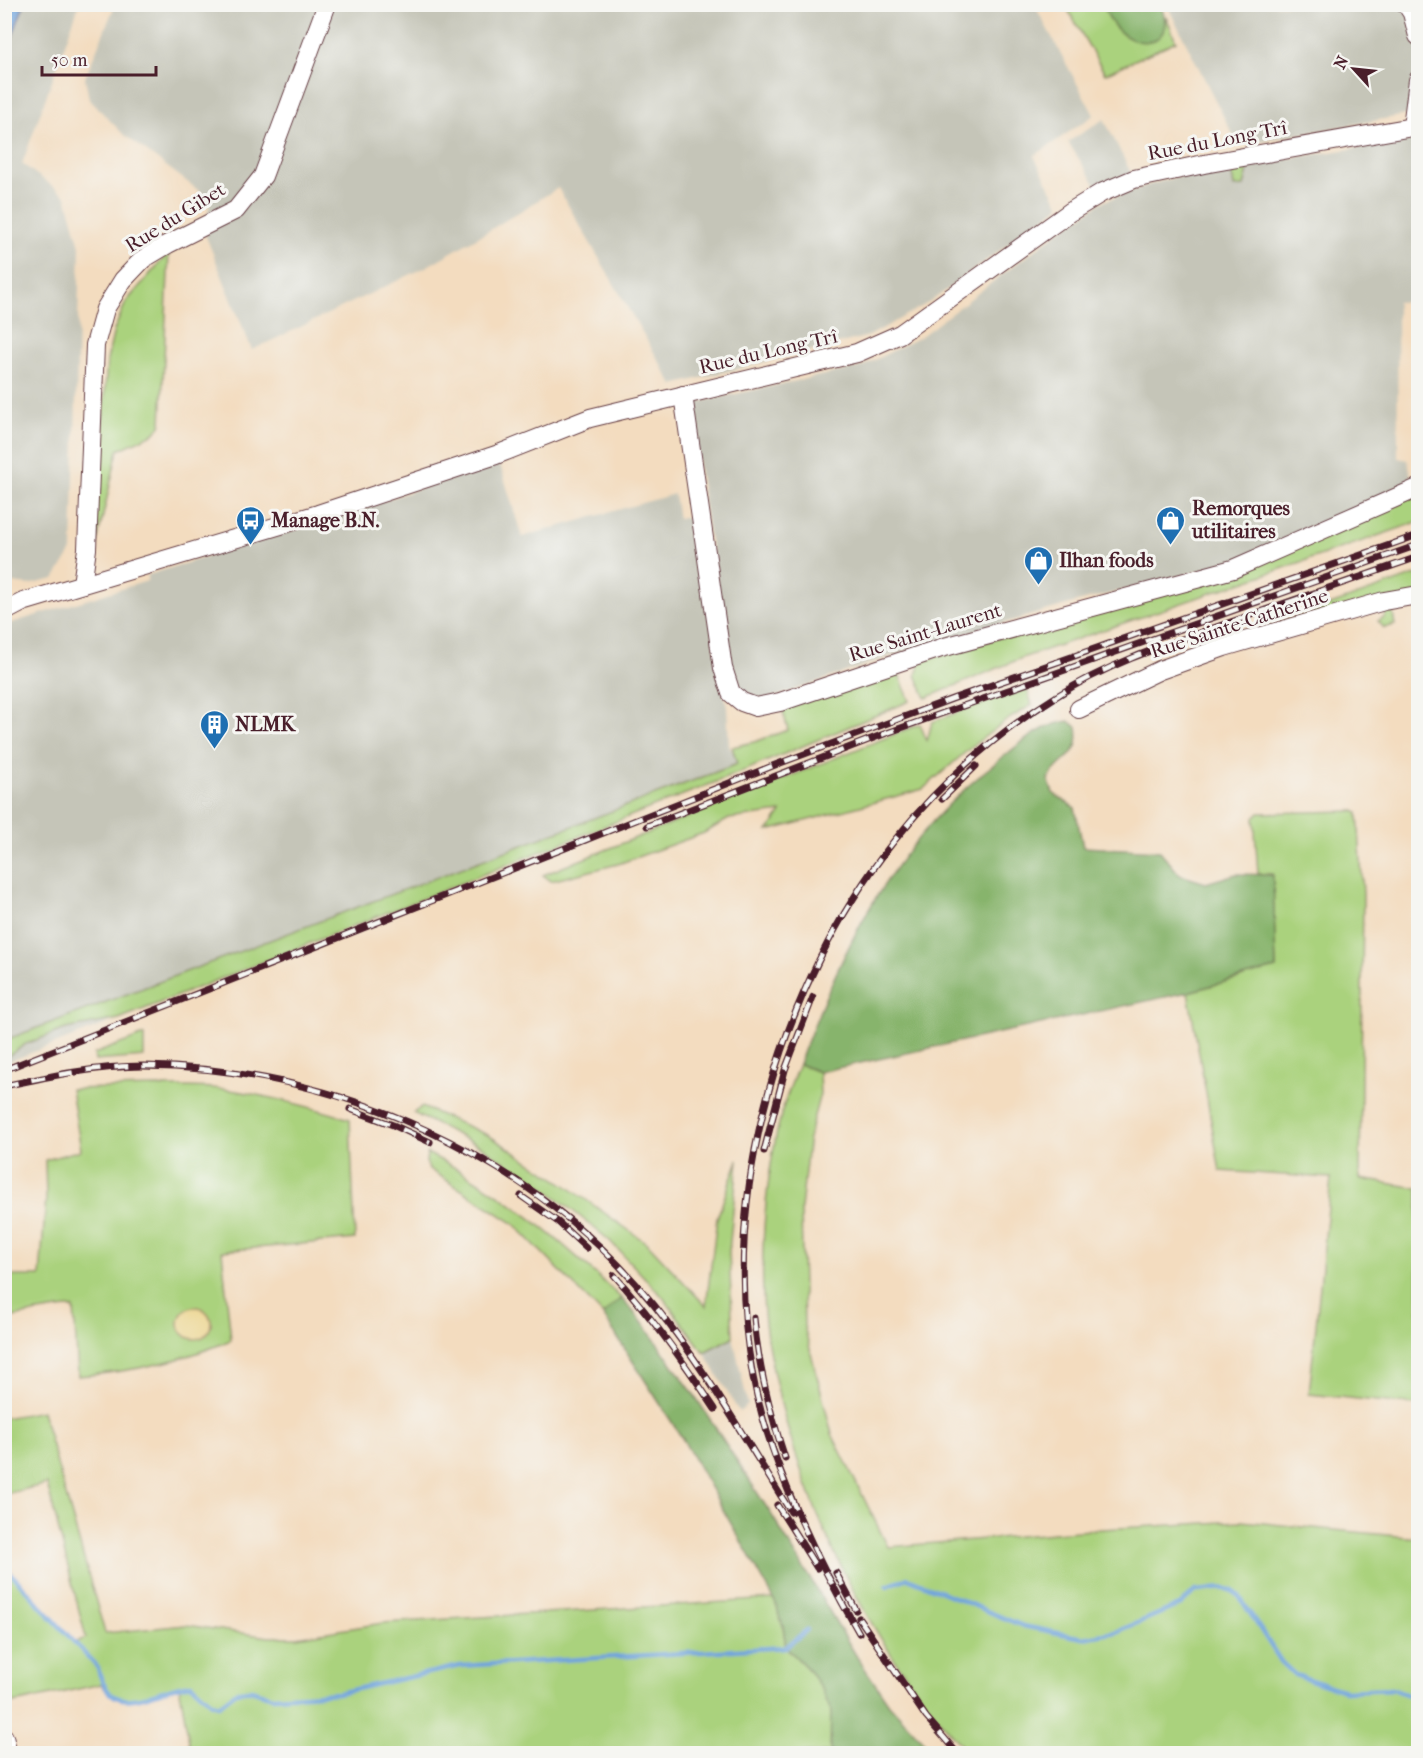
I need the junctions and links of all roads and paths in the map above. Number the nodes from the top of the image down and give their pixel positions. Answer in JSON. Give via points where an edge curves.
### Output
{"nodes":[{"id":1,"x":327,"y":4,"type":"edge"},
{"id":2,"x":1406,"y":4,"type":"edge"},
{"id":3,"x":1419,"y":36,"type":"edge"},
{"id":4,"x":1419,"y":80,"type":"edge"},
{"id":5,"x":1415,"y":126,"type":"edge"},
{"id":6,"x":683,"y":395,"type":"junction"},
{"id":7,"x":1419,"y":488,"type":"edge"},
{"id":8,"x":82,"y":584,"type":"junction"},
{"id":9,"x":1419,"y":595,"type":"edge"},
{"id":10,"x":4,"y":598,"type":"edge"},
{"id":11,"x":23,"y":602,"type":"junction"},
{"id":12,"x":4,"y":612,"type":"edge"},
{"id":13,"x":1079,"y":709,"type":"dead end"},
{"id":14,"x":4,"y":1737,"type":"edge"},
{"id":15,"x":8,"y":1754,"type":"edge"}],
"edges":[{"from":1,"to":8,"type":"street","name":"Rue du Gibet","via":[[263,176],[236,210],[143,259],[123,280],[105,309],[95,345],[87,549]]},
{"from":2,"to":3,"type":"street"},
{"from":4,"to":5,"type":"street"},
{"from":5,"to":6,"type":"street","name":"Rue du Long Trî","via":[[1134,179],[1070,212],[917,323],[885,341],[830,361]]},
{"from":6,"to":7,"type":"street","name":"Rue Saint-Laurent","via":[[723,668],[731,693],[756,707],[941,648],[1233,568]]},
{"from":6,"to":8,"type":"street","name":"Rue du Long Trî","via":[[590,418],[415,482]]},
{"from":8,"to":11,"type":"street","name":"Rue du Long Trî"},
{"from":9,"to":13,"type":"street","name":"Rue Sainte-Catherine","via":[[1384,601],[1224,647],[1160,670]]},
{"from":10,"to":11,"type":"street"},
{"from":11,"to":12,"type":"street"},
{"from":14,"to":15,"type":"street"}]}
